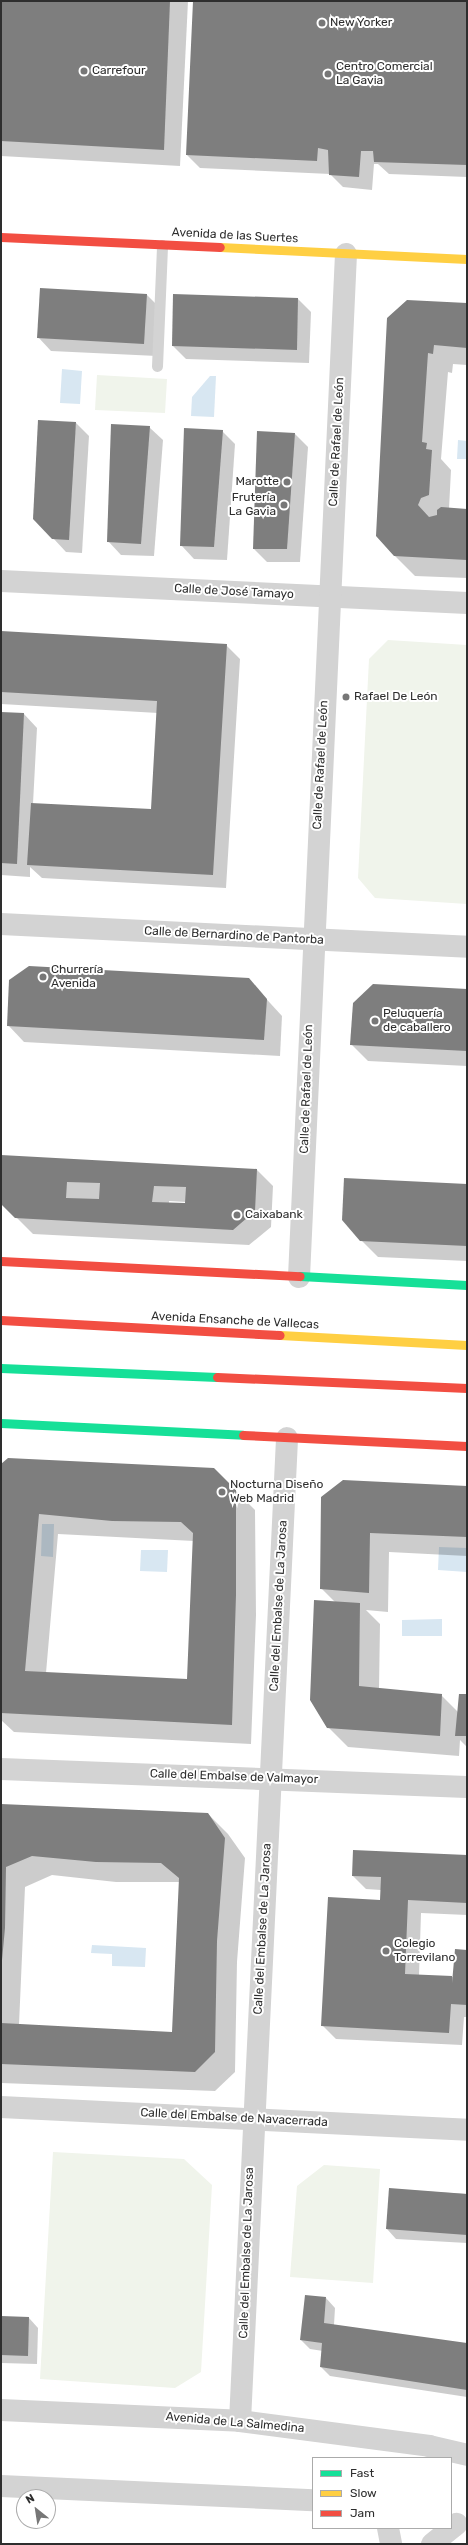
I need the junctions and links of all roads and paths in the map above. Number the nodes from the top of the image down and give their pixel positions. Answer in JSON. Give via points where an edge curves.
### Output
{"nodes":[{"id":1,"x":1,"y":237,"type":"edge"},
{"id":2,"x":162,"y":245,"type":"junction"},
{"id":3,"x":346,"y":254,"type":"junction"},
{"id":4,"x":467,"y":259,"type":"edge"},
{"id":5,"x":157,"y":366,"type":"dead end"},
{"id":6,"x":1,"y":581,"type":"edge"},
{"id":7,"x":329,"y":597,"type":"junction"},
{"id":8,"x":467,"y":603,"type":"edge"},
{"id":9,"x":1,"y":924,"type":"edge"},
{"id":10,"x":313,"y":940,"type":"junction"},
{"id":11,"x":467,"y":947,"type":"edge"},
{"id":12,"x":1,"y":1261,"type":"edge"},
{"id":13,"x":299,"y":1277,"type":"junction"},
{"id":14,"x":467,"y":1285,"type":"edge"},
{"id":15,"x":1,"y":1320,"type":"edge"},
{"id":16,"x":467,"y":1345,"type":"edge"},
{"id":17,"x":1,"y":1368,"type":"edge"},
{"id":18,"x":467,"y":1388,"type":"edge"},
{"id":19,"x":1,"y":1423,"type":"edge"},
{"id":20,"x":287,"y":1438,"type":"junction"},
{"id":21,"x":467,"y":1446,"type":"edge"},
{"id":22,"x":1,"y":1769,"type":"edge"},
{"id":23,"x":271,"y":1777,"type":"junction"},
{"id":24,"x":467,"y":1787,"type":"edge"},
{"id":25,"x":1,"y":2107,"type":"edge"},
{"id":26,"x":252,"y":2119,"type":"junction"},
{"id":27,"x":467,"y":2130,"type":"edge"},
{"id":28,"x":1,"y":2410,"type":"edge"},
{"id":29,"x":240,"y":2421,"type":"junction"},
{"id":30,"x":467,"y":2455,"type":"edge"},
{"id":31,"x":452,"y":2469,"type":"edge"},
{"id":32,"x":1,"y":2486,"type":"edge"},
{"id":33,"x":312,"y":2500,"type":"edge"},
{"id":34,"x":388,"y":2529,"type":"edge"},
{"id":35,"x":452,"y":2529,"type":"edge"},
{"id":36,"x":391,"y":2544,"type":"edge"},
{"id":37,"x":432,"y":2544,"type":"edge"}],
"edges":[{"from":1,"to":2,"type":"main road","name":"Avenida de las Suertes"},
{"from":2,"to":3,"type":"main road","name":"Avenida de las Suertes"},
{"from":2,"to":5,"type":"lane"},
{"from":3,"to":4,"type":"main road","name":"Avenida de las Suertes"},
{"from":3,"to":7,"type":"street","name":"Calle de Rafael de León"},
{"from":6,"to":7,"type":"street","name":"Calle de José Tamayo"},
{"from":7,"to":8,"type":"street","name":"Calle de José Tamayo"},
{"from":7,"to":10,"type":"street","name":"Calle de Rafael de León"},
{"from":9,"to":10,"type":"street","name":"Calle de Bernardino de Pantorba"},
{"from":10,"to":11,"type":"street","name":"Calle de Bernardino de Pantorba"},
{"from":10,"to":13,"type":"street","name":"Calle de Rafael de León"},
{"from":12,"to":13,"type":"main road"},
{"from":13,"to":14,"type":"main road"},
{"from":15,"to":16,"type":"main road","name":"Avenida Ensanche de Vallecas"},
{"from":17,"to":18,"type":"main road"},
{"from":19,"to":20,"type":"main road"},
{"from":20,"to":21,"type":"main road"},
{"from":20,"to":23,"type":"street","name":"Calle del Embalse de La Jarosa"},
{"from":22,"to":23,"type":"street","name":"Calle del Embalse de Valmayor"},
{"from":23,"to":24,"type":"street","name":"Calle del Embalse de Valmayor"},
{"from":23,"to":26,"type":"street","name":"Calle del Embalse de La Jarosa"},
{"from":25,"to":26,"type":"street","name":"Calle del Embalse de Navacerrada"},
{"from":26,"to":27,"type":"street","name":"Calle del Embalse de Navacerrada"},
{"from":26,"to":29,"type":"street","name":"Calle del Embalse de La Jarosa"},
{"from":28,"to":29,"type":"street","name":"Avenida de La Salmedina"},
{"from":29,"to":30,"type":"street","name":"Avenida de La Salmedina","via":[[429,2446]]},
{"from":30,"to":31,"type":"street"},
{"from":32,"to":33,"type":"street"},
{"from":34,"to":36,"type":"street"},
{"from":35,"to":37,"type":"street"}]}
